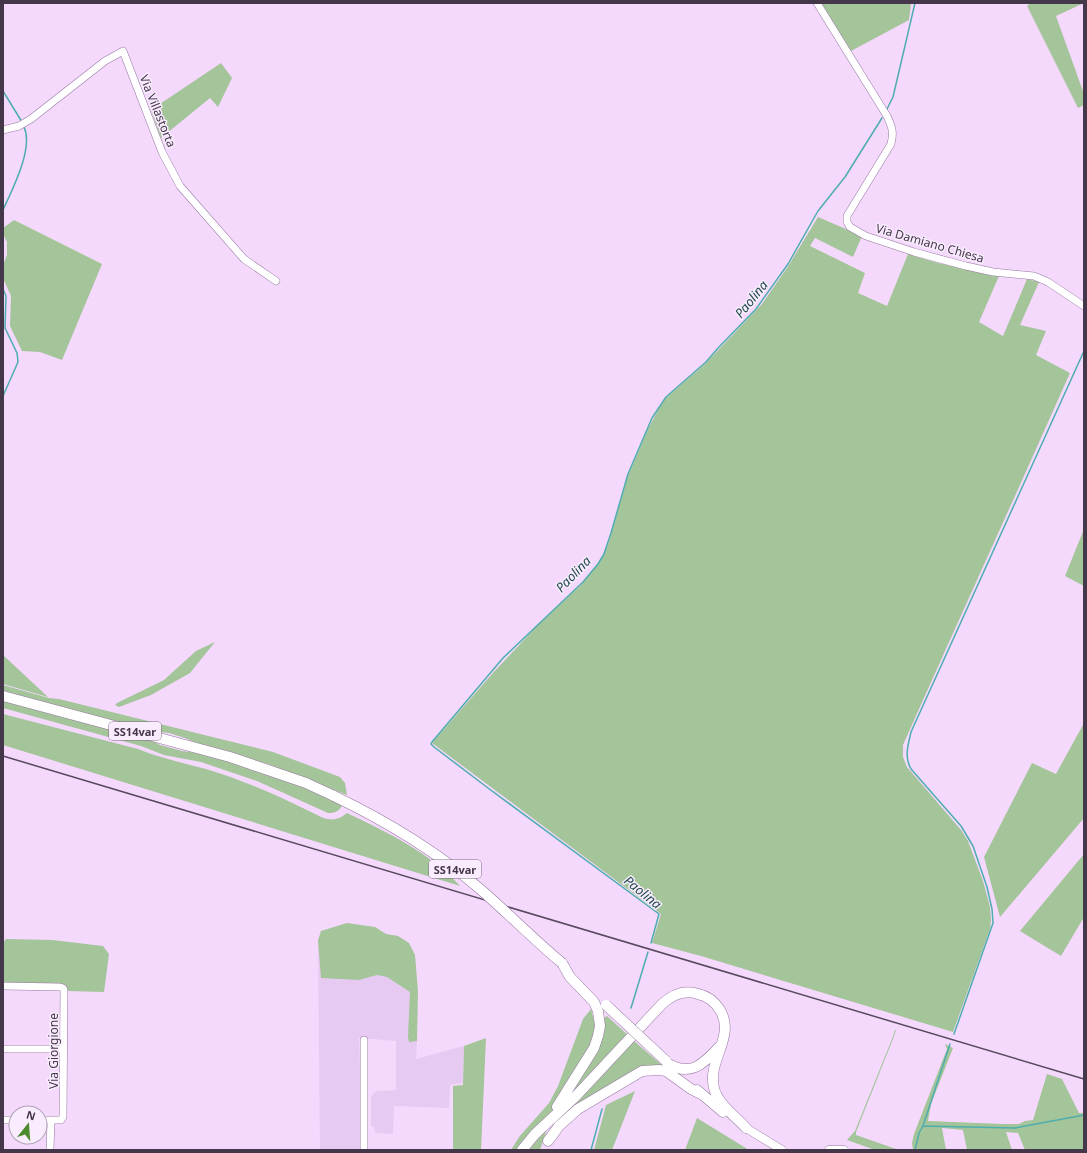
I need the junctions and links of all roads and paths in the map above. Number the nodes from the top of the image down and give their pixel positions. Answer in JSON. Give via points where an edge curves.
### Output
{"nodes":[{"id":1,"x":817,"y":3,"type":"edge"},
{"id":2,"x":3,"y":130,"type":"edge"},
{"id":3,"x":276,"y":281,"type":"dead end"},
{"id":4,"x":1084,"y":306,"type":"edge"},
{"id":5,"x":3,"y":696,"type":"edge"},
{"id":6,"x":562,"y":963,"type":"junction"},
{"id":7,"x":3,"y":986,"type":"edge"},
{"id":8,"x":364,"y":1040,"type":"dead end"},
{"id":9,"x":722,"y":1044,"type":"junction"},
{"id":10,"x":3,"y":1049,"type":"edge"},
{"id":11,"x":63,"y":1049,"type":"junction"},
{"id":12,"x":667,"y":1062,"type":"junction"},
{"id":13,"x":701,"y":1094,"type":"junction"},
{"id":14,"x":576,"y":1096,"type":"junction"},
{"id":15,"x":50,"y":1120,"type":"joint"},
{"id":16,"x":746,"y":1128,"type":"junction"},
{"id":17,"x":535,"y":1134,"type":"junction"},
{"id":18,"x":547,"y":1146,"type":"edge"},
{"id":19,"x":50,"y":1150,"type":"edge"},
{"id":20,"x":364,"y":1150,"type":"edge"},
{"id":21,"x":522,"y":1150,"type":"edge"},
{"id":22,"x":782,"y":1150,"type":"edge"},
{"id":23,"x":829,"y":1150,"type":"edge"},
{"id":24,"x":844,"y":1150,"type":"edge"}],
"edges":[{"from":1,"to":4,"type":"street","name":"Via Damiano Chiesa","via":[[892,127],[890,144],[847,216],[850,227],[866,236],[941,260],[992,272],[1034,276],[1048,282]]},
{"from":2,"to":3,"type":"street","name":"Via Villastorta","via":[[19,126],[31,119],[123,51],[162,152],[180,186],[244,259]]},
{"from":5,"to":6,"type":"highway","number":"SS14var","bridge":true,"via":[[230,757],[300,781],[334,796],[402,832],[451,866]]},
{"from":6,"to":12,"type":"highway","number":"SS14var","bridge":true},
{"from":6,"to":17,"type":"highway","via":[[570,977],[594,1002],[600,1026],[597,1041],[589,1058],[561,1102]]},
{"from":7,"to":11,"type":"street","name":"Via Giorgione","via":[[63,988]]},
{"from":8,"to":20,"type":"street"},
{"from":9,"to":12,"type":"highway","via":[[706,1061],[694,1068],[681,1070]]},
{"from":9,"to":14,"type":"highway","via":[[725,1025],[721,1013],[713,1002],[697,993],[676,994],[662,1004]]},
{"from":9,"to":16,"type":"highway","via":[[713,1070],[713,1087],[720,1101]]},
{"from":10,"to":11,"type":"street"},
{"from":11,"to":15,"type":"street","name":"Via Giorgione","via":[[63,1117],[61,1120]]},
{"from":12,"to":13,"type":"highway","number":"SS14var"},
{"from":13,"to":16,"type":"highway","number":"SS14var"},
{"from":13,"to":18,"type":"highway","via":[[666,1071],[642,1071],[578,1109],[559,1126]]},
{"from":14,"to":17,"type":"highway"},
{"from":14,"to":18,"type":"highway","via":[[551,1132]]},
{"from":15,"to":19,"type":"street"},
{"from":16,"to":22,"type":"main road"},
{"from":17,"to":21,"type":"highway"},
{"from":23,"to":24,"type":"main road"}]}
